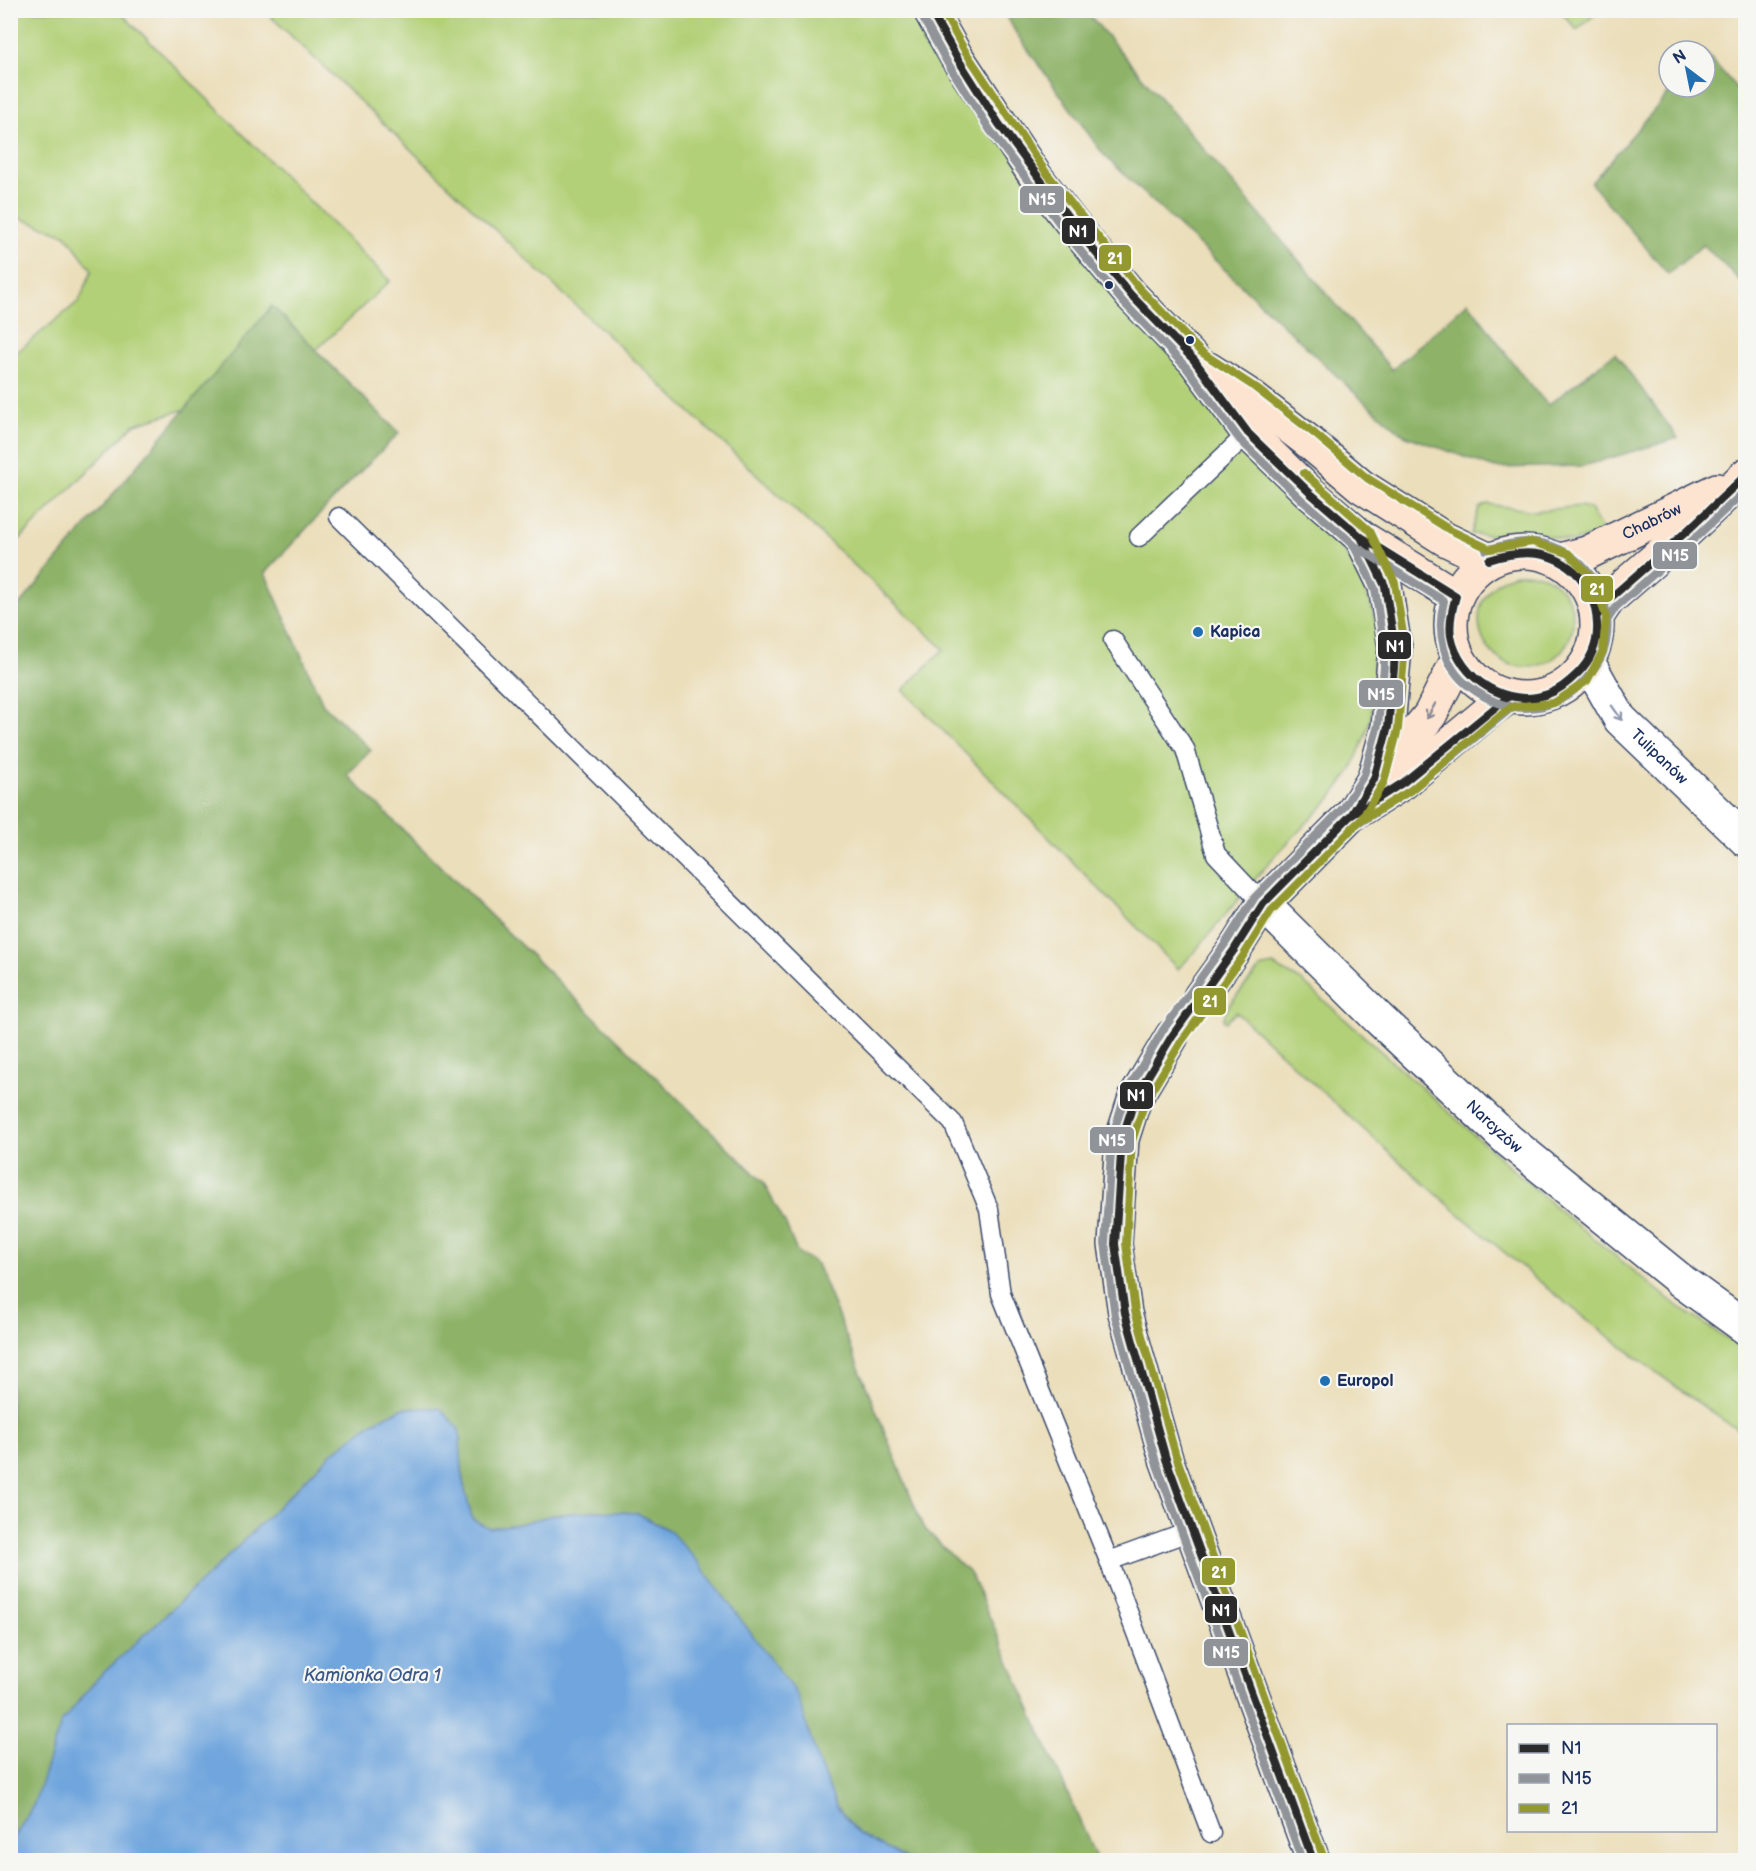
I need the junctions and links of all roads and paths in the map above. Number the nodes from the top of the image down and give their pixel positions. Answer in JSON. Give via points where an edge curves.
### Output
{"nodes":[{"id":1,"x":930,"y":10,"type":"edge"},
{"id":2,"x":1194,"y":360,"type":"junction"},
{"id":3,"x":1248,"y":433,"type":"junction"},
{"id":4,"x":1744,"y":476,"type":"edge"},
{"id":5,"x":339,"y":517,"type":"dead end"},
{"id":6,"x":1139,"y":537,"type":"dead end"},
{"id":7,"x":1361,"y":537,"type":"junction"},
{"id":8,"x":1489,"y":560,"type":"junction"},
{"id":9,"x":1560,"y":560,"type":"junction"},
{"id":10,"x":1456,"y":596,"type":"junction"},
{"id":11,"x":1597,"y":616,"type":"junction"},
{"id":12,"x":1113,"y":640,"type":"dead end"},
{"id":13,"x":1458,"y":659,"type":"junction"},
{"id":14,"x":1588,"y":662,"type":"junction"},
{"id":15,"x":1508,"y":697,"type":"junction"},
{"id":16,"x":1374,"y":779,"type":"junction"},
{"id":17,"x":1352,"y":814,"type":"junction"},
{"id":18,"x":1746,"y":840,"type":"edge"},
{"id":19,"x":1263,"y":904,"type":"junction"},
{"id":20,"x":1200,"y":997,"type":"tunnel mouth"},
{"id":21,"x":1172,"y":1036,"type":"tunnel mouth"},
{"id":22,"x":1746,"y":1328,"type":"edge"},
{"id":23,"x":1191,"y":1531,"type":"junction"},
{"id":24,"x":1109,"y":1561,"type":"junction"},
{"id":25,"x":1211,"y":1833,"type":"dead end"},
{"id":26,"x":1313,"y":1860,"type":"edge"}],
"edges":[{"from":1,"to":2,"type":"street","via":[[1036,177],[1131,296]]},
{"from":2,"to":3,"type":"street"},
{"from":2,"to":8,"type":"street","via":[[1247,394],[1361,486],[1445,539]]},
{"from":3,"to":6,"type":"lane"},
{"from":3,"to":7,"type":"street"},
{"from":4,"to":9,"type":"street","name":"Chabrów","via":[[1587,553]]},
{"from":4,"to":11,"type":"street","name":"Chabrów","via":[[1608,600]]},
{"from":5,"to":24,"type":"lane","via":[[953,1123],[988,1209],[1001,1294]]},
{"from":7,"to":10,"type":"street"},
{"from":7,"to":16,"type":"street","via":[[1385,586],[1395,648],[1388,727]]},
{"from":8,"to":9,"type":"street","via":[[1524,551]]},
{"from":8,"to":10,"type":"street","via":[[1469,575]]},
{"from":9,"to":11,"type":"street","via":[[1586,585]]},
{"from":10,"to":13,"type":"street","via":[[1450,616],[1451,638]]},
{"from":11,"to":14,"type":"street","via":[[1594,648]]},
{"from":12,"to":19,"type":"lane","via":[[1185,749],[1216,854]]},
{"from":13,"to":15,"type":"street","via":[[1473,678]]},
{"from":13,"to":16,"type":"street","one_way":true,"via":[[1430,715]]},
{"from":14,"to":15,"type":"street","via":[[1554,693],[1524,699]]},
{"from":14,"to":18,"type":"street","name":"Tulipanów","one_way":true,"via":[[1620,719]]},
{"from":15,"to":17,"type":"street","via":[[1404,782]]},
{"from":16,"to":17,"type":"street"},
{"from":17,"to":19,"type":"street"},
{"from":19,"to":20,"type":"street"},
{"from":19,"to":22,"type":"street","name":"Narcyzów","via":[[1508,1140],[1684,1283]]},
{"from":21,"to":23,"type":"street","via":[[1135,1098],[1122,1139],[1115,1244],[1125,1313],[1144,1386]]},
{"from":23,"to":24,"type":"lane"},
{"from":23,"to":26,"type":"street"},
{"from":24,"to":25,"type":"lane"}]}
